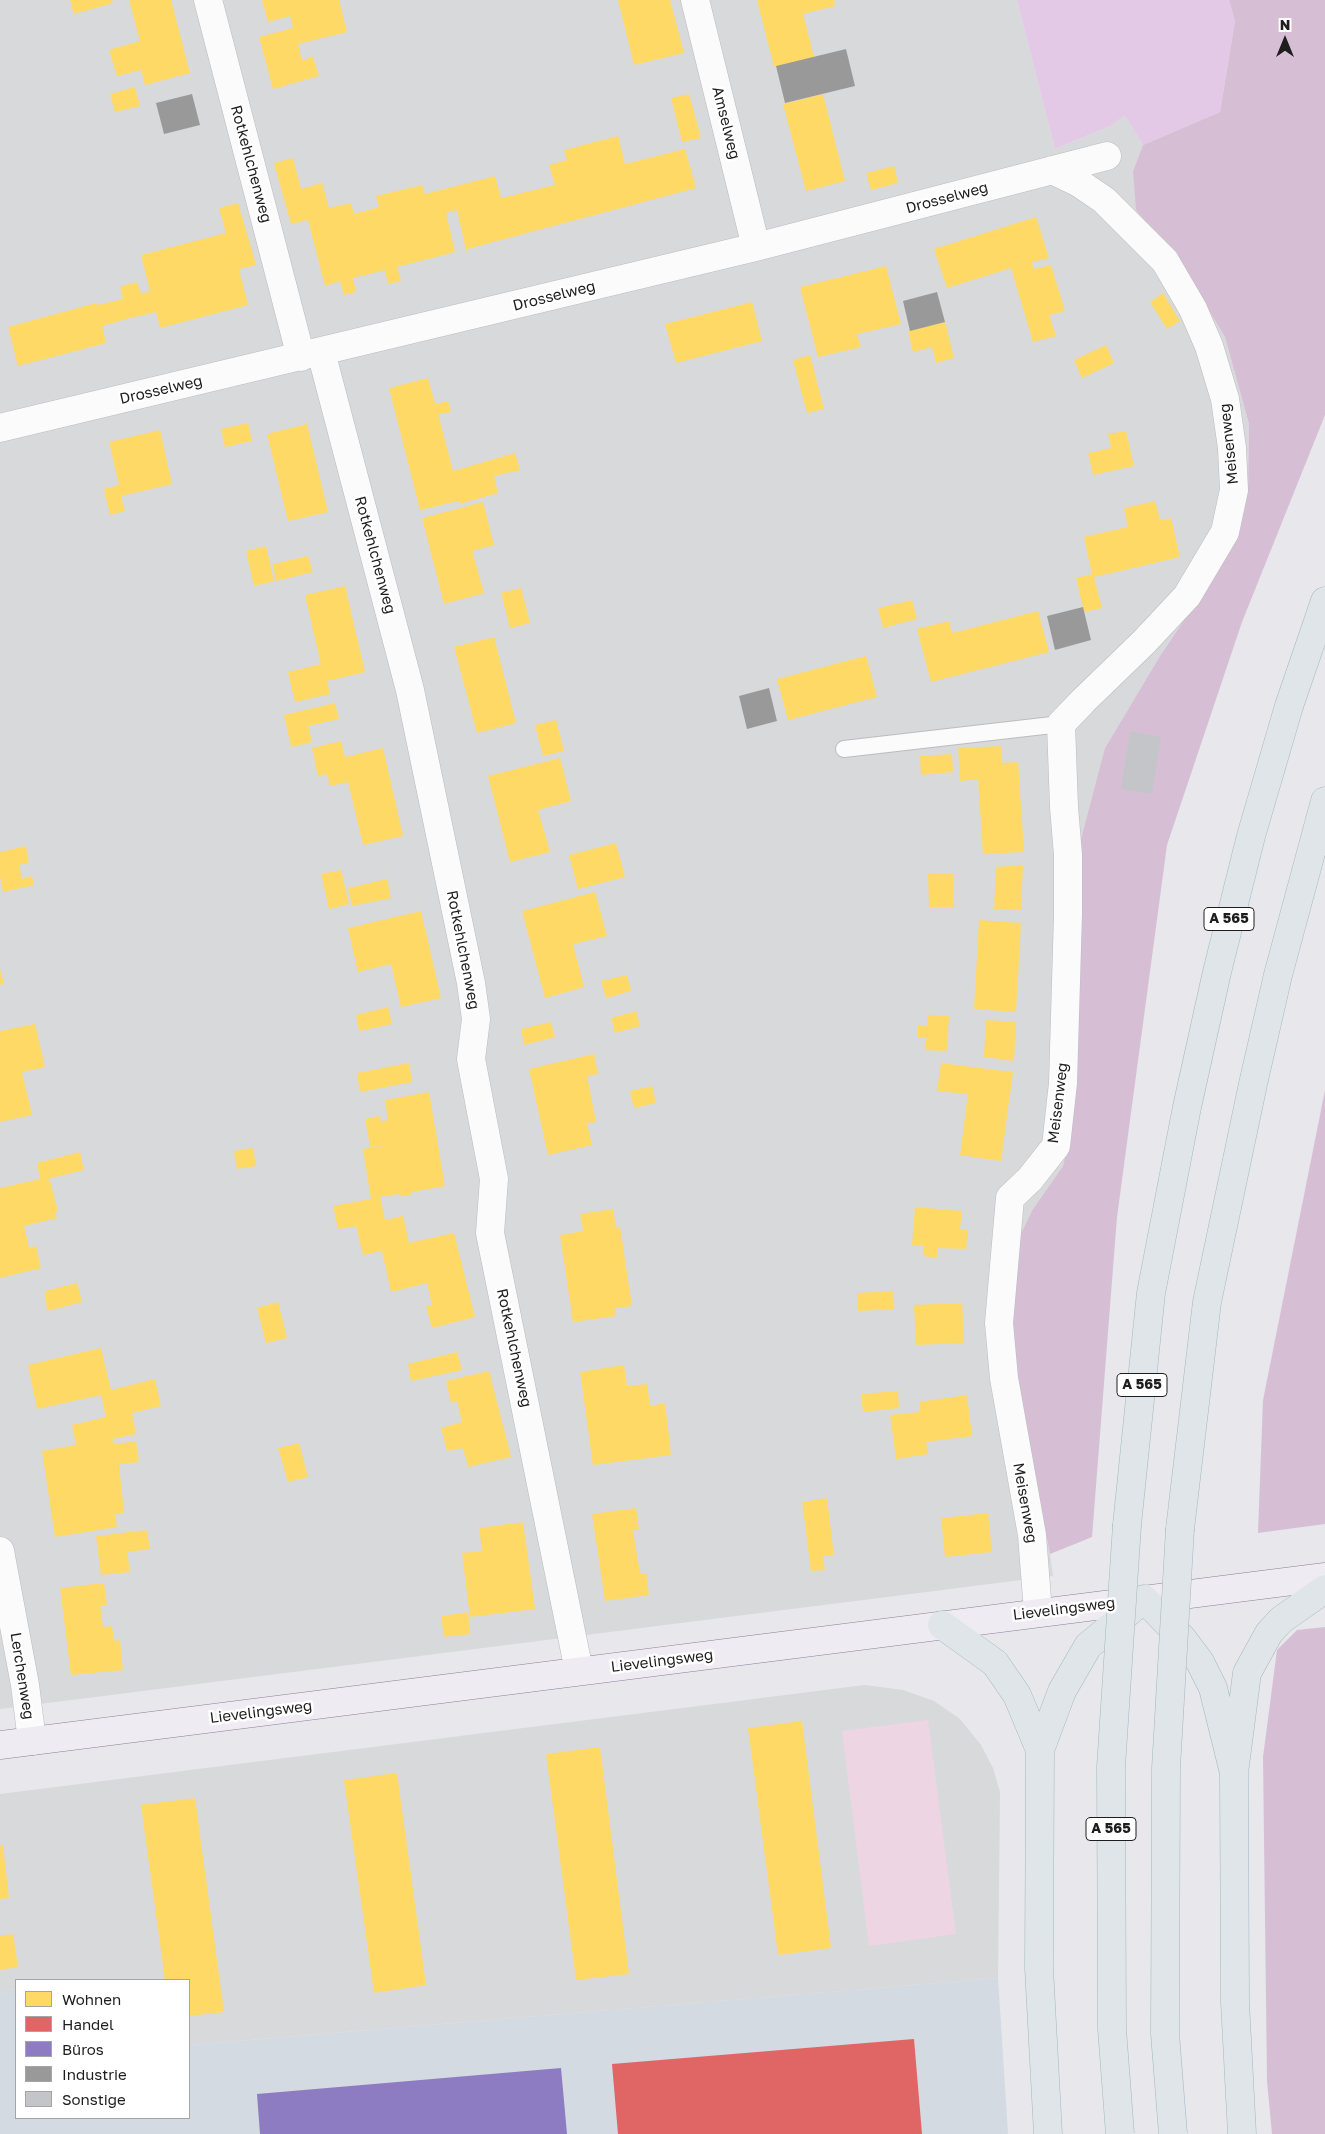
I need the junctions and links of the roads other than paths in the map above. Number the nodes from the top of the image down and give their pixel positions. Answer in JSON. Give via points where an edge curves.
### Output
{"nodes":[{"id":1,"x":208,"y":0,"type":"edge"},
{"id":2,"x":695,"y":0,"type":"edge"},
{"id":3,"x":1107,"y":156,"type":"dead end"},
{"id":4,"x":1052,"y":170,"type":"junction"},
{"id":5,"x":756,"y":247,"type":"junction"},
{"id":6,"x":311,"y":354,"type":"junction"},
{"id":7,"x":0,"y":428,"type":"edge"},
{"id":8,"x":1325,"y":601,"type":"edge"},
{"id":9,"x":1061,"y":724,"type":"junction"},
{"id":10,"x":844,"y":749,"type":"dead end"},
{"id":11,"x":1325,"y":801,"type":"edge"},
{"id":12,"x":0,"y":1551,"type":"edge"},
{"id":13,"x":1325,"y":1577,"type":"edge"},
{"id":14,"x":1325,"y":1589,"type":"edge"},
{"id":15,"x":1144,"y":1599,"type":"junction"},
{"id":16,"x":1038,"y":1612,"type":"junction"},
{"id":17,"x":942,"y":1625,"type":"junction"},
{"id":18,"x":579,"y":1671,"type":"junction"},
{"id":19,"x":32,"y":1741,"type":"junction"},
{"id":20,"x":0,"y":1746,"type":"edge"},
{"id":21,"x":1040,"y":1750,"type":"junction"},
{"id":22,"x":1234,"y":1773,"type":"junction"},
{"id":23,"x":1048,"y":2134,"type":"edge"},
{"id":24,"x":1120,"y":2134,"type":"edge"},
{"id":25,"x":1173,"y":2134,"type":"edge"},
{"id":26,"x":1242,"y":2134,"type":"edge"}],
"edges":[{"from":1,"to":6,"type":"street","name":"Rotkehlchenweg"},
{"from":2,"to":5,"type":"street","name":"Amselweg"},
{"from":3,"to":4,"type":"street","name":"Drosselweg"},
{"from":4,"to":5,"type":"street","name":"Drosselweg"},
{"from":4,"to":9,"type":"street","name":"Meisenweg","via":[[1104,200],[1165,261],[1193,309],[1209,346],[1224,399],[1232,448],[1234,490],[1224,532],[1187,596]]},
{"from":5,"to":6,"type":"street","name":"Drosselweg"},
{"from":6,"to":7,"type":"street","name":"Drosselweg"},
{"from":6,"to":18,"type":"street","name":"Rotkehlchenweg","via":[[410,690],[471,983],[476,1019],[470,1059],[494,1179],[490,1233]]},
{"from":8,"to":24,"type":"highway","number":"A 565","bridge":true,"via":[[1289,706],[1217,972],[1151,1293],[1127,1525],[1111,1767],[1112,2029]]},
{"from":9,"to":10,"type":"lane"},
{"from":9,"to":16,"type":"street","name":"Meisenweg","via":[[1068,855],[1063,1083],[1056,1146],[1010,1198],[999,1323],[1004,1378],[1032,1534]]},
{"from":11,"to":25,"type":"highway","bridge":true,"via":[[1272,1002],[1207,1302],[1180,1529],[1166,1768],[1165,2034]]},
{"from":12,"to":19,"type":"street","name":"Lerchenweg"},
{"from":13,"to":15,"type":"street","name":"Lievelingsweg"},
{"from":14,"to":22,"type":"highway","via":[[1281,1620],[1269,1633],[1247,1673]]},
{"from":15,"to":16,"type":"street","name":"Lievelingsweg"},
{"from":15,"to":21,"type":"highway","via":[[1088,1646],[1062,1691]]},
{"from":15,"to":22,"type":"highway","via":[[1200,1662],[1213,1688]]},
{"from":16,"to":17,"type":"street","name":"Lievelingsweg"},
{"from":17,"to":18,"type":"street","name":"Lievelingsweg"},
{"from":17,"to":21,"type":"highway","via":[[995,1664],[1017,1695]]},
{"from":18,"to":19,"type":"street","name":"Lievelingsweg"},
{"from":19,"to":20,"type":"street","name":"Lievelingsweg"},
{"from":21,"to":23,"type":"highway","via":[[1039,1968]]},
{"from":22,"to":26,"type":"highway","via":[[1235,2002]]}]}
